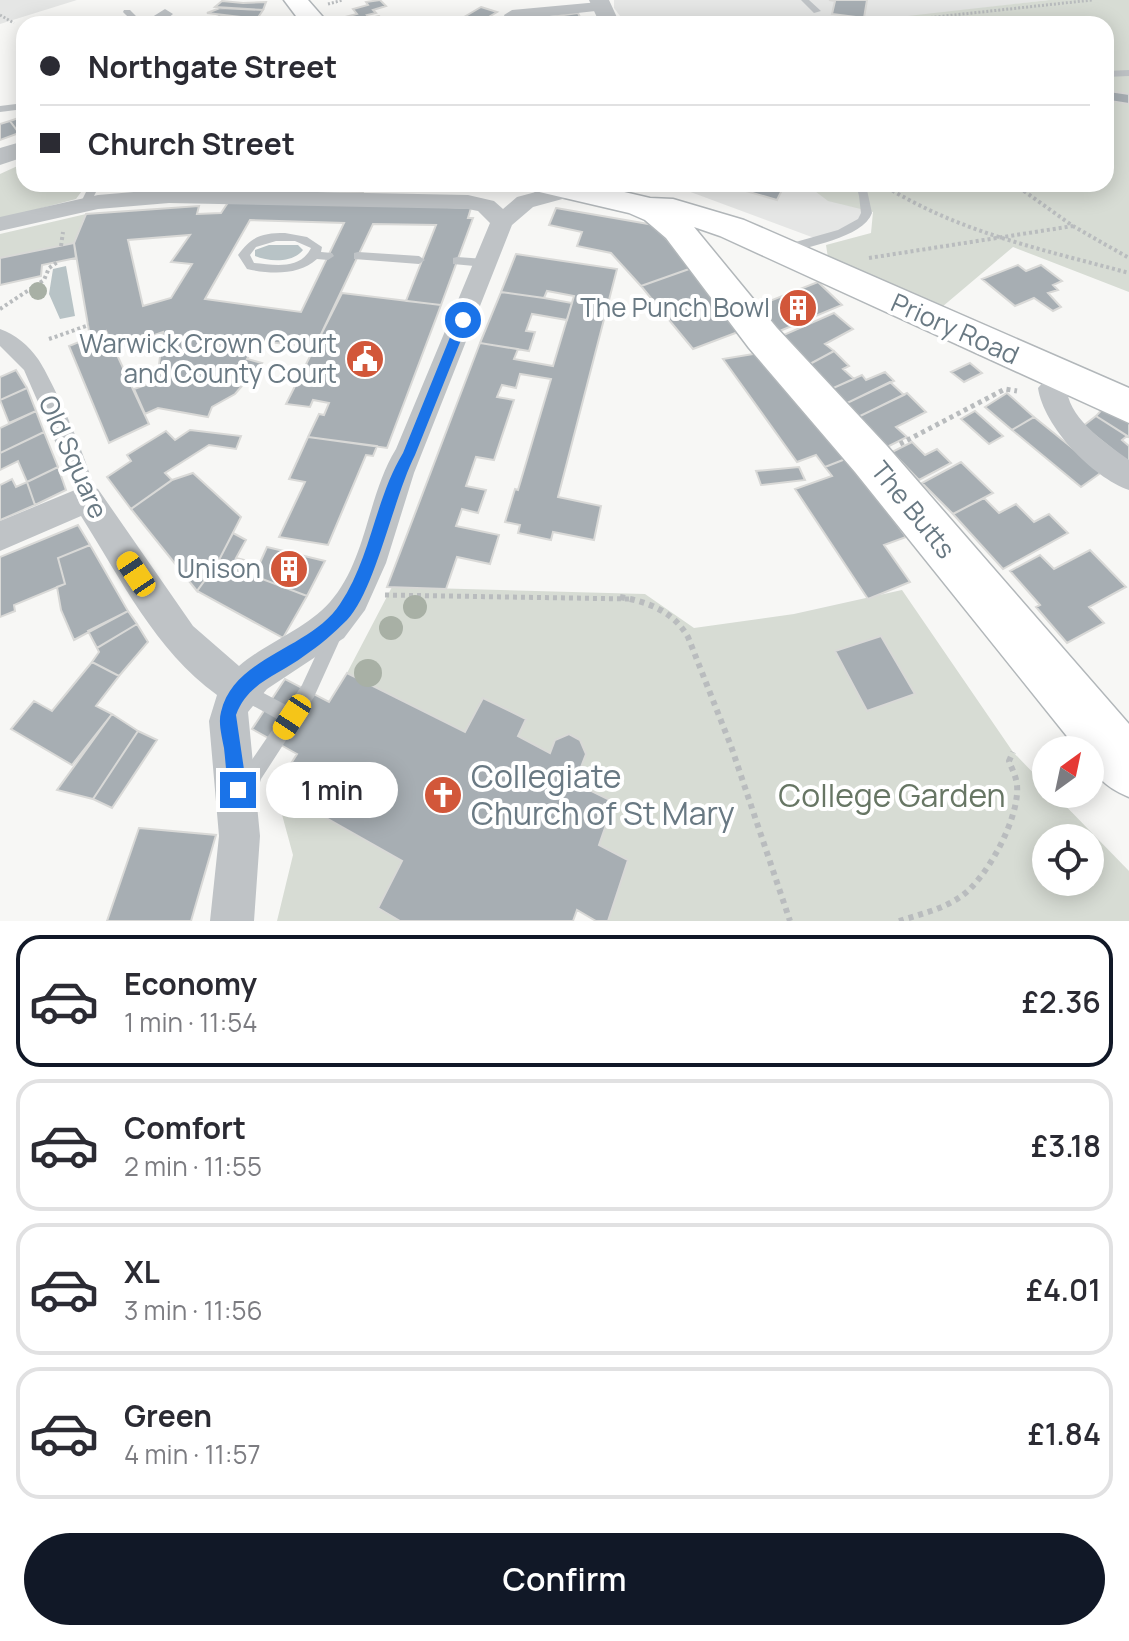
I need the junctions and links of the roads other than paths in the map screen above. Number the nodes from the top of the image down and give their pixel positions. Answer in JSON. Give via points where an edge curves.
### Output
{"nodes":[{"id":1,"x":296,"y":0,"type":"edge"},
{"id":2,"x":805,"y":0,"type":"edge"},
{"id":3,"x":603,"y":10,"type":"edge"},
{"id":4,"x":817,"y":11,"type":"dead end"},
{"id":5,"x":127,"y":12,"type":"dead end"},
{"id":6,"x":512,"y":13,"type":"edge"},
{"id":7,"x":322,"y":14,"type":"edge"},
{"id":8,"x":131,"y":16,"type":"edge"},
{"id":9,"x":270,"y":192,"type":"edge"},
{"id":10,"x":345,"y":192,"type":"edge"},
{"id":11,"x":587,"y":192,"type":"edge"},
{"id":12,"x":596,"y":192,"type":"edge"},
{"id":13,"x":597,"y":192,"type":"edge"},
{"id":14,"x":863,"y":192,"type":"edge"},
{"id":15,"x":90,"y":194,"type":"edge"},
{"id":16,"x":5,"y":221,"type":"edge"},
{"id":17,"x":502,"y":222,"type":"junction"},
{"id":18,"x":771,"y":246,"type":"junction"},
{"id":19,"x":696,"y":253,"type":"junction"},
{"id":20,"x":314,"y":255,"type":"junction"},
{"id":21,"x":328,"y":256,"type":"dead end"},
{"id":22,"x":358,"y":256,"type":"dead end"},
{"id":23,"x":419,"y":260,"type":"dead end"},
{"id":24,"x":0,"y":336,"type":"edge"},
{"id":25,"x":1058,"y":390,"type":"junction"},
{"id":26,"x":1129,"y":406,"type":"edge"},
{"id":27,"x":1129,"y":477,"type":"edge"},
{"id":28,"x":87,"y":499,"type":"junction"},
{"id":29,"x":0,"y":536,"type":"edge"},
{"id":30,"x":344,"y":612,"type":"junction"},
{"id":31,"x":241,"y":690,"type":"junction"},
{"id":32,"x":292,"y":717,"type":"junction"},
{"id":33,"x":1129,"y":768,"type":"edge"},
{"id":34,"x":240,"y":812,"type":"junction"},
{"id":35,"x":232,"y":921,"type":"edge"}],
"edges":[{"from":1,"to":7,"type":"main road"},
{"from":2,"to":4,"type":"lane"},
{"from":3,"to":6,"type":"street"},
{"from":5,"to":8,"type":"lane"},
{"from":9,"to":15,"type":"street"},
{"from":10,"to":17,"type":"street","via":[[477,203]]},
{"from":11,"to":17,"type":"street","via":[[525,202]]},
{"from":12,"to":19,"type":"main road","name":"The Butts","via":[[669,220]]},
{"from":13,"to":18,"type":"main road","name":"Priory Road","via":[[702,217]]},
{"from":14,"to":18,"type":"lane","via":[[865,218],[855,228]]},
{"from":15,"to":16,"type":"street"},
{"from":17,"to":30,"type":"street","via":[[471,262],[409,455]]},
{"from":18,"to":19,"type":"main road","via":[[726,239]]},
{"from":18,"to":25,"type":"main road","name":"Priory Road"},
{"from":19,"to":33,"type":"main road","name":"The Butts"},
{"from":20,"to":20,"type":"lane","via":[[317,247],[309,239],[271,238],[252,244],[244,255],[251,266],[291,269]]},
{"from":20,"to":21,"type":"lane"},
{"from":22,"to":23,"type":"lane"},
{"from":24,"to":28,"type":"street","name":"Old Square","via":[[32,366]]},
{"from":25,"to":26,"type":"main road","name":"Priory Road"},
{"from":25,"to":27,"type":"street","via":[[1069,427]]},
{"from":28,"to":29,"type":"street"},
{"from":28,"to":31,"type":"street","name":"Old Square","via":[[180,639]]},
{"from":30,"to":31,"type":"street","via":[[298,652],[252,677]]},
{"from":30,"to":32,"type":"lane"},
{"from":31,"to":32,"type":"lane"},
{"from":31,"to":34,"type":"street","via":[[228,715]]},
{"from":32,"to":34,"type":"lane","via":[[254,774]]},
{"from":34,"to":35,"type":"street"}]}
